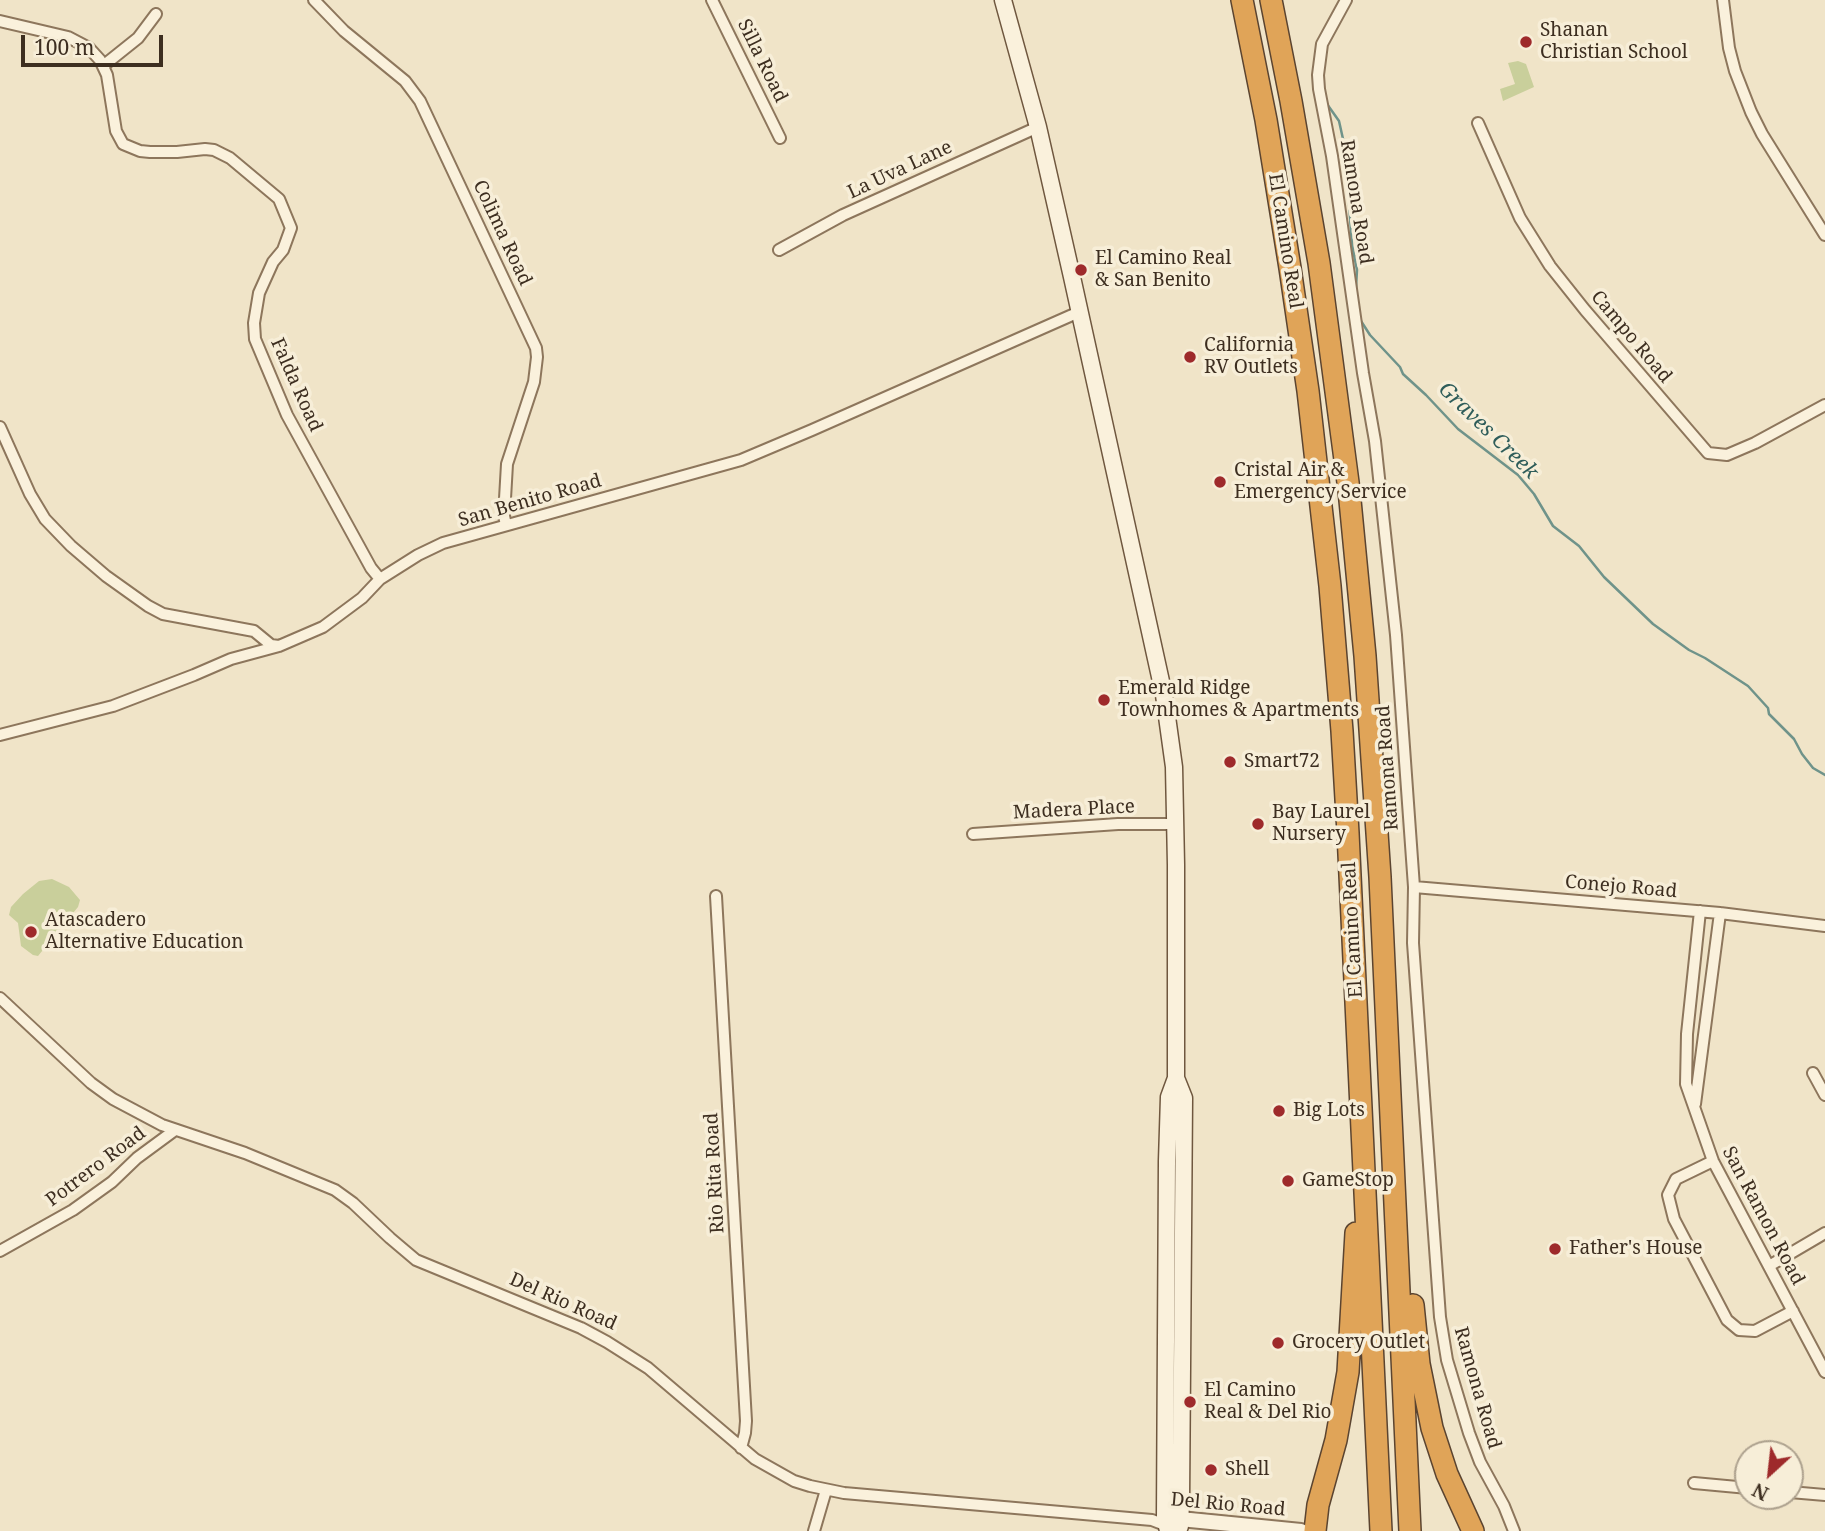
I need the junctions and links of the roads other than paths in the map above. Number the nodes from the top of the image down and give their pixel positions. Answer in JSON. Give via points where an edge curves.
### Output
{"nodes":[{"id":1,"x":314,"y":0,"type":"edge"},
{"id":2,"x":712,"y":0,"type":"edge"},
{"id":3,"x":1003,"y":0,"type":"edge"},
{"id":4,"x":1242,"y":0,"type":"edge"},
{"id":5,"x":1271,"y":0,"type":"edge"},
{"id":6,"x":1346,"y":0,"type":"edge"},
{"id":7,"x":1723,"y":0,"type":"edge"},
{"id":8,"x":156,"y":15,"type":"dead end"},
{"id":9,"x":0,"y":21,"type":"edge"},
{"id":10,"x":103,"y":66,"type":"junction"},
{"id":11,"x":1478,"y":123,"type":"dead end"},
{"id":12,"x":1038,"y":127,"type":"junction"},
{"id":13,"x":780,"y":138,"type":"dead end"},
{"id":14,"x":1825,"y":235,"type":"edge"},
{"id":15,"x":779,"y":250,"type":"dead end"},
{"id":16,"x":1079,"y":312,"type":"junction"},
{"id":17,"x":1825,"y":405,"type":"edge"},
{"id":18,"x":0,"y":427,"type":"edge"},
{"id":19,"x":506,"y":525,"type":"junction"},
{"id":20,"x":380,"y":579,"type":"junction"},
{"id":21,"x":279,"y":646,"type":"junction"},
{"id":22,"x":0,"y":735,"type":"edge"},
{"id":23,"x":1176,"y":824,"type":"junction"},
{"id":24,"x":973,"y":834,"type":"dead end"},
{"id":25,"x":1414,"y":887,"type":"junction"},
{"id":26,"x":716,"y":896,"type":"dead end"},
{"id":27,"x":1700,"y":911,"type":"junction"},
{"id":28,"x":1720,"y":913,"type":"junction"},
{"id":29,"x":1825,"y":926,"type":"edge"},
{"id":30,"x":0,"y":998,"type":"edge"},
{"id":31,"x":1813,"y":1073,"type":"dead end"},
{"id":32,"x":1825,"y":1095,"type":"edge"},
{"id":33,"x":1694,"y":1111,"type":"junction"},
{"id":34,"x":176,"y":1130,"type":"junction"},
{"id":35,"x":1363,"y":1137,"type":"junction"},
{"id":36,"x":1713,"y":1161,"type":"junction"},
{"id":37,"x":1396,"y":1230,"type":"junction"},
{"id":38,"x":1825,"y":1233,"type":"edge"},
{"id":39,"x":0,"y":1251,"type":"edge"},
{"id":40,"x":1769,"y":1266,"type":"junction"},
{"id":41,"x":1793,"y":1311,"type":"junction"},
{"id":42,"x":1825,"y":1372,"type":"edge"},
{"id":43,"x":741,"y":1448,"type":"junction"},
{"id":44,"x":1694,"y":1483,"type":"dead end"},
{"id":45,"x":1734,"y":1487,"type":"edge"},
{"id":46,"x":826,"y":1490,"type":"junction"},
{"id":47,"x":1804,"y":1493,"type":"edge"},
{"id":48,"x":1825,"y":1495,"type":"edge"},
{"id":49,"x":1170,"y":1524,"type":"edge"},
{"id":50,"x":814,"y":1531,"type":"edge"},
{"id":51,"x":1226,"y":1531,"type":"edge"},
{"id":52,"x":1301,"y":1531,"type":"edge"},
{"id":53,"x":1315,"y":1531,"type":"edge"},
{"id":54,"x":1381,"y":1531,"type":"edge"},
{"id":55,"x":1410,"y":1531,"type":"edge"},
{"id":56,"x":1473,"y":1531,"type":"edge"},
{"id":57,"x":1514,"y":1531,"type":"edge"}],
"edges":[{"from":1,"to":19,"type":"street","name":"Colima Road","via":[[405,81],[420,101],[537,348],[534,382],[507,464]]},
{"from":2,"to":13,"type":"street","name":"Silla Road"},
{"from":3,"to":12,"type":"main road"},
{"from":4,"to":35,"type":"highway","name":"El Camino Real","via":[[1290,268],[1320,491],[1342,731]]},
{"from":5,"to":37,"type":"highway","name":"El Camino Real","via":[[1319,263],[1358,573],[1372,740]]},
{"from":6,"to":25,"type":"street","name":"Ramona Road","via":[[1322,44],[1319,89],[1375,441],[1396,635]]},
{"from":7,"to":14,"type":"street","via":[[1735,71],[1751,112]]},
{"from":8,"to":10,"type":"street","via":[[138,38]]},
{"from":9,"to":10,"type":"street","via":[[68,37],[89,48]]},
{"from":10,"to":20,"type":"street","name":"Falda Road","via":[[116,131],[123,144],[150,152],[214,150],[279,199],[291,228],[259,293],[255,339],[287,415]]},
{"from":11,"to":17,"type":"street","name":"Campo Road","via":[[1520,218],[1550,265],[1708,453],[1727,455]]},
{"from":12,"to":15,"type":"street","name":"La Uva Lane","via":[[843,215]]},
{"from":12,"to":16,"type":"main road"},
{"from":16,"to":19,"type":"street","name":"San Benito Road","via":[[741,460]]},
{"from":16,"to":23,"type":"main road","via":[[1164,695]]},
{"from":18,"to":21,"type":"street","via":[[45,519],[106,576],[163,614],[254,631]]},
{"from":19,"to":20,"type":"street","name":"San Benito Road","via":[[443,543]]},
{"from":20,"to":21,"type":"street","name":"San Benito Road","via":[[323,627]]},
{"from":21,"to":22,"type":"street","name":"San Benito Road","via":[[231,659],[113,706]]},
{"from":23,"to":24,"type":"street","name":"Madera Place"},
{"from":23,"to":49,"type":"main road","via":[[1176,1077],[1169,1097]]},
{"from":25,"to":27,"type":"street","name":"Conejo Road"},
{"from":25,"to":57,"type":"street","name":"Ramona Road","via":[[1413,943],[1440,1317],[1447,1360],[1469,1433]]},
{"from":26,"to":43,"type":"street","name":"Rio Rita Road","via":[[747,1421]]},
{"from":27,"to":28,"type":"street","name":"Conejo Road"},
{"from":27,"to":33,"type":"street","name":"San Ramon Road","via":[[1687,1034],[1686,1084]]},
{"from":28,"to":29,"type":"street","name":"Conejo Road"},
{"from":28,"to":33,"type":"street"},
{"from":30,"to":34,"type":"street","name":"Del Rio Road","via":[[92,1083],[128,1108]]},
{"from":31,"to":32,"type":"street"},
{"from":33,"to":36,"type":"street","name":"San Ramon Road"},
{"from":34,"to":39,"type":"street","name":"Potrero Road","via":[[73,1210]]},
{"from":34,"to":43,"type":"street","name":"Del Rio Road","via":[[335,1189],[416,1260],[607,1342],[648,1368]]},
{"from":35,"to":53,"type":"highway","via":[[1348,1372]]},
{"from":35,"to":54,"type":"highway","name":"El Camino Real"},
{"from":36,"to":40,"type":"street","name":"San Ramon Road"},
{"from":36,"to":41,"type":"street","via":[[1676,1179],[1668,1195],[1674,1219],[1727,1320],[1739,1330],[1755,1331]]},
{"from":37,"to":55,"type":"highway","name":"El Camino Real"},
{"from":37,"to":56,"type":"highway","via":[[1412,1297],[1432,1428]]},
{"from":38,"to":40,"type":"street"},
{"from":40,"to":41,"type":"street","name":"San Ramon Road"},
{"from":41,"to":42,"type":"street","name":"San Ramon Road"},
{"from":43,"to":46,"type":"street","name":"Del Rio Road","via":[[779,1474]]},
{"from":44,"to":45,"type":"street"},
{"from":46,"to":49,"type":"street","name":"Del Rio Road"},
{"from":46,"to":50,"type":"street"},
{"from":47,"to":48,"type":"street"},
{"from":49,"to":51,"type":"street","name":"Del Rio Road"},
{"from":49,"to":52,"type":"street","name":"Del Rio Road"}]}
